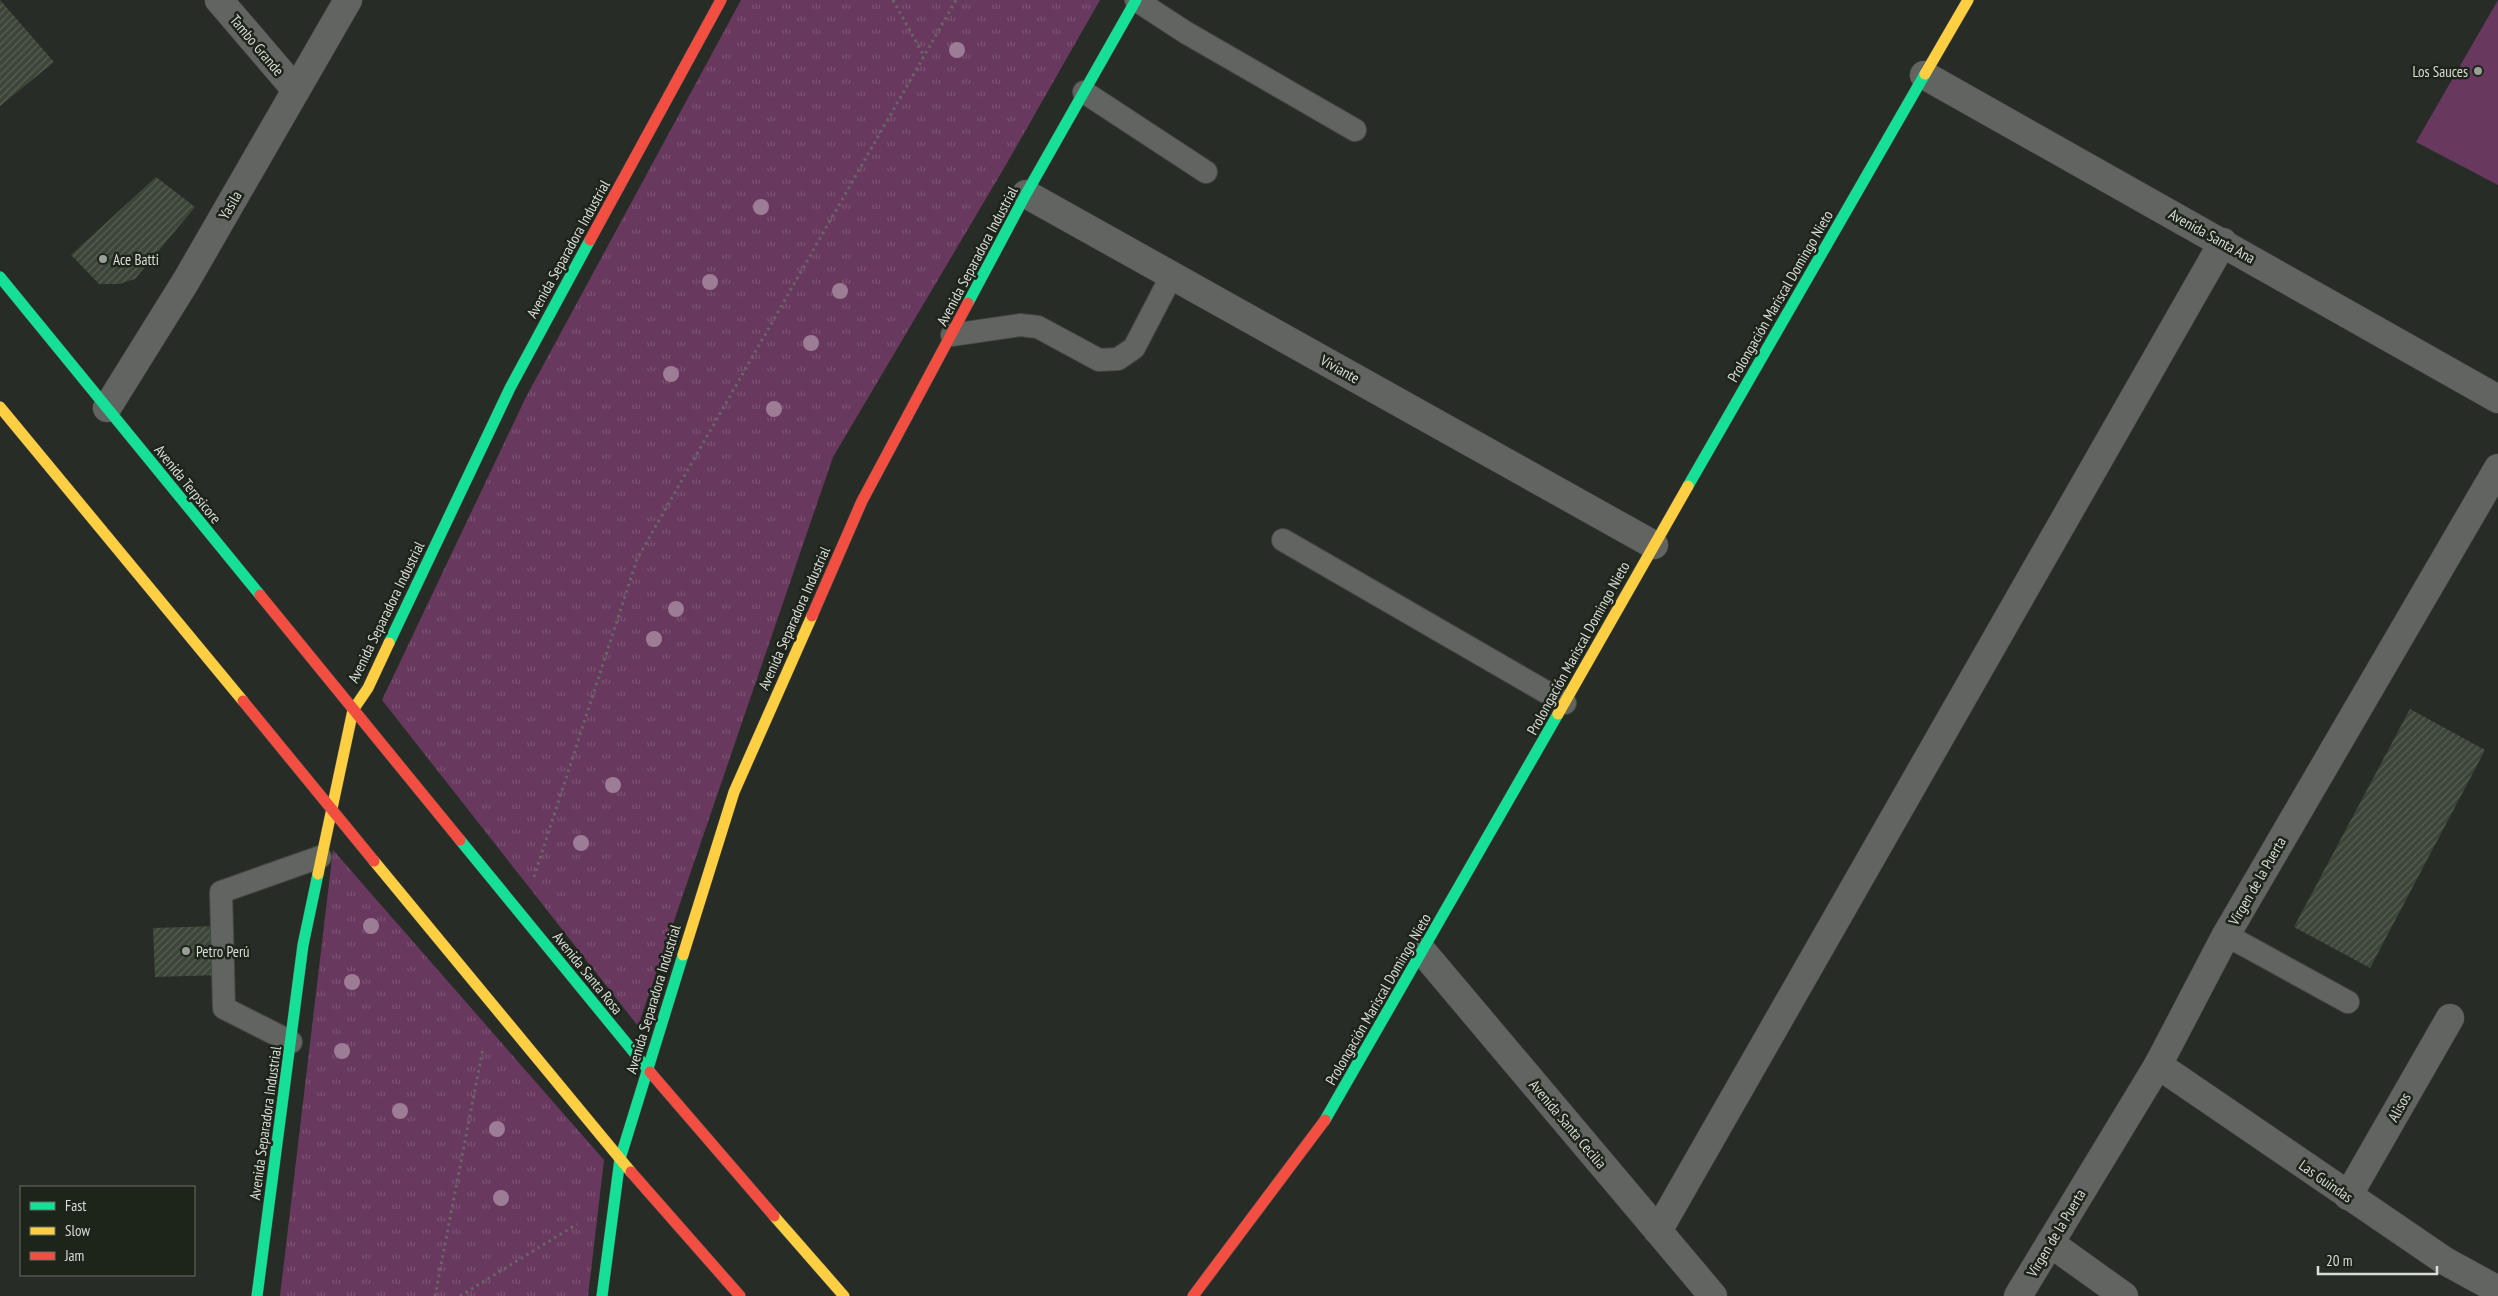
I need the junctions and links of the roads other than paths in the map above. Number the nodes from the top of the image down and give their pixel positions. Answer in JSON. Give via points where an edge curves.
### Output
{"nodes":[{"id":1,"x":219,"y":0,"type":"edge"},
{"id":2,"x":348,"y":0,"type":"edge"},
{"id":3,"x":721,"y":0,"type":"edge"},
{"id":4,"x":1136,"y":0,"type":"edge"},
{"id":5,"x":1968,"y":0,"type":"edge"},
{"id":6,"x":1924,"y":75,"type":"junction"},
{"id":7,"x":296,"y":90,"type":"junction"},
{"id":8,"x":1084,"y":92,"type":"junction"},
{"id":9,"x":1354,"y":130,"type":"dead end"},
{"id":10,"x":1206,"y":172,"type":"dead end"},
{"id":11,"x":1026,"y":194,"type":"junction"},
{"id":12,"x":2223,"y":242,"type":"junction"},
{"id":13,"x":1172,"y":275,"type":"junction"},
{"id":14,"x":0,"y":277,"type":"edge"},
{"id":15,"x":952,"y":335,"type":"junction"},
{"id":16,"x":2498,"y":399,"type":"edge"},
{"id":17,"x":0,"y":407,"type":"edge"},
{"id":18,"x":107,"y":408,"type":"junction"},
{"id":19,"x":2498,"y":468,"type":"edge"},
{"id":20,"x":1283,"y":540,"type":"dead end"},
{"id":21,"x":1654,"y":545,"type":"junction"},
{"id":22,"x":1565,"y":703,"type":"junction"},
{"id":23,"x":353,"y":710,"type":"junction"},
{"id":24,"x":332,"y":809,"type":"junction"},
{"id":25,"x":320,"y":857,"type":"junction"},
{"id":26,"x":2226,"y":935,"type":"junction"},
{"id":27,"x":1423,"y":952,"type":"junction"},
{"id":28,"x":2348,"y":1002,"type":"dead end"},
{"id":29,"x":2450,"y":1018,"type":"dead end"},
{"id":30,"x":291,"y":1042,"type":"junction"},
{"id":31,"x":2158,"y":1065,"type":"junction"},
{"id":32,"x":647,"y":1069,"type":"junction"},
{"id":33,"x":620,"y":1159,"type":"junction"},
{"id":34,"x":2348,"y":1196,"type":"junction"},
{"id":35,"x":1658,"y":1231,"type":"junction"},
{"id":36,"x":2050,"y":1243,"type":"junction"},
{"id":37,"x":2498,"y":1290,"type":"edge"},
{"id":38,"x":257,"y":1296,"type":"edge"},
{"id":39,"x":602,"y":1296,"type":"edge"},
{"id":40,"x":740,"y":1296,"type":"edge"},
{"id":41,"x":844,"y":1296,"type":"edge"},
{"id":42,"x":1194,"y":1296,"type":"edge"},
{"id":43,"x":1713,"y":1296,"type":"edge"},
{"id":44,"x":2018,"y":1296,"type":"edge"},
{"id":45,"x":2124,"y":1296,"type":"edge"}],
"edges":[{"from":1,"to":7,"type":"street","name":"Tambo Grande"},
{"from":2,"to":7,"type":"street","name":"Yasila"},
{"from":3,"to":23,"type":"main road","name":"Avenida Separadora Industrial","via":[[510,388],[368,688]]},
{"from":4,"to":8,"type":"main road","name":"Avenida Separadora Industrial"},
{"from":4,"to":9,"type":"lane"},
{"from":5,"to":6,"type":"main road","name":"Prolongación Mariscal Domingo Nieto"},
{"from":6,"to":12,"type":"street","name":"Avenida Santa Ana"},
{"from":6,"to":21,"type":"main road","name":"Prolongación Mariscal Domingo Nieto"},
{"from":7,"to":18,"type":"street","name":"Yasila","via":[[186,281]]},
{"from":8,"to":10,"type":"lane"},
{"from":8,"to":11,"type":"main road","name":"Avenida Separadora Industrial"},
{"from":11,"to":13,"type":"street","name":"Viviante"},
{"from":11,"to":15,"type":"main road","name":"Avenida Separadora Industrial"},
{"from":12,"to":16,"type":"street","name":"Avenida Santa Ana"},
{"from":12,"to":35,"type":"street"},
{"from":13,"to":15,"type":"lane","via":[[1134,348],[1118,359],[1099,360],[1038,326],[1020,325]]},
{"from":13,"to":21,"type":"street","name":"Viviante"},
{"from":14,"to":18,"type":"main road","name":"Avenida Terpsicore"},
{"from":15,"to":32,"type":"main road","name":"Avenida Separadora Industrial","via":[[862,501],[734,792]]},
{"from":17,"to":24,"type":"main road"},
{"from":18,"to":23,"type":"main road","name":"Avenida Terpsicore"},
{"from":19,"to":26,"type":"street","name":"Virgen de la Puerta"},
{"from":20,"to":22,"type":"lane"},
{"from":21,"to":22,"type":"main road","name":"Prolongación Mariscal Domingo Nieto"},
{"from":22,"to":27,"type":"main road","name":"Prolongación Mariscal Domingo Nieto"},
{"from":23,"to":24,"type":"main road","name":"Avenida Separadora Industrial"},
{"from":23,"to":32,"type":"main road","name":"Avenida Santa Rosa"},
{"from":24,"to":25,"type":"main road","name":"Avenida Separadora Industrial"},
{"from":24,"to":33,"type":"main road"},
{"from":25,"to":30,"type":"main road","name":"Avenida Separadora Industrial","via":[[303,946]]},
{"from":25,"to":30,"type":"lane","via":[[221,892],[224,1008]]},
{"from":26,"to":28,"type":"lane"},
{"from":26,"to":31,"type":"street","name":"Virgen de la Puerta"},
{"from":27,"to":35,"type":"street","name":"Avenida Santa Cecilia"},
{"from":27,"to":42,"type":"main road","name":"Prolongación Mariscal Domingo Nieto","via":[[1322,1125]]},
{"from":29,"to":34,"type":"street","name":"Alisos"},
{"from":30,"to":38,"type":"main road","name":"Avenida Separadora Industrial"},
{"from":31,"to":34,"type":"street","name":"Las Guindas"},
{"from":31,"to":36,"type":"street","name":"Virgen de la Puerta"},
{"from":32,"to":33,"type":"main road","name":"Avenida Separadora Industrial"},
{"from":32,"to":41,"type":"main road","name":"Avenida Santa Rosa"},
{"from":33,"to":39,"type":"main road","name":"Avenida Separadora Industrial"},
{"from":33,"to":40,"type":"main road"},
{"from":34,"to":37,"type":"street","name":"Las Guindas","via":[[2445,1261]]},
{"from":35,"to":43,"type":"street","name":"Avenida Santa Cecilia"},
{"from":36,"to":44,"type":"street","name":"Virgen de la Puerta"},
{"from":36,"to":45,"type":"street"}]}
